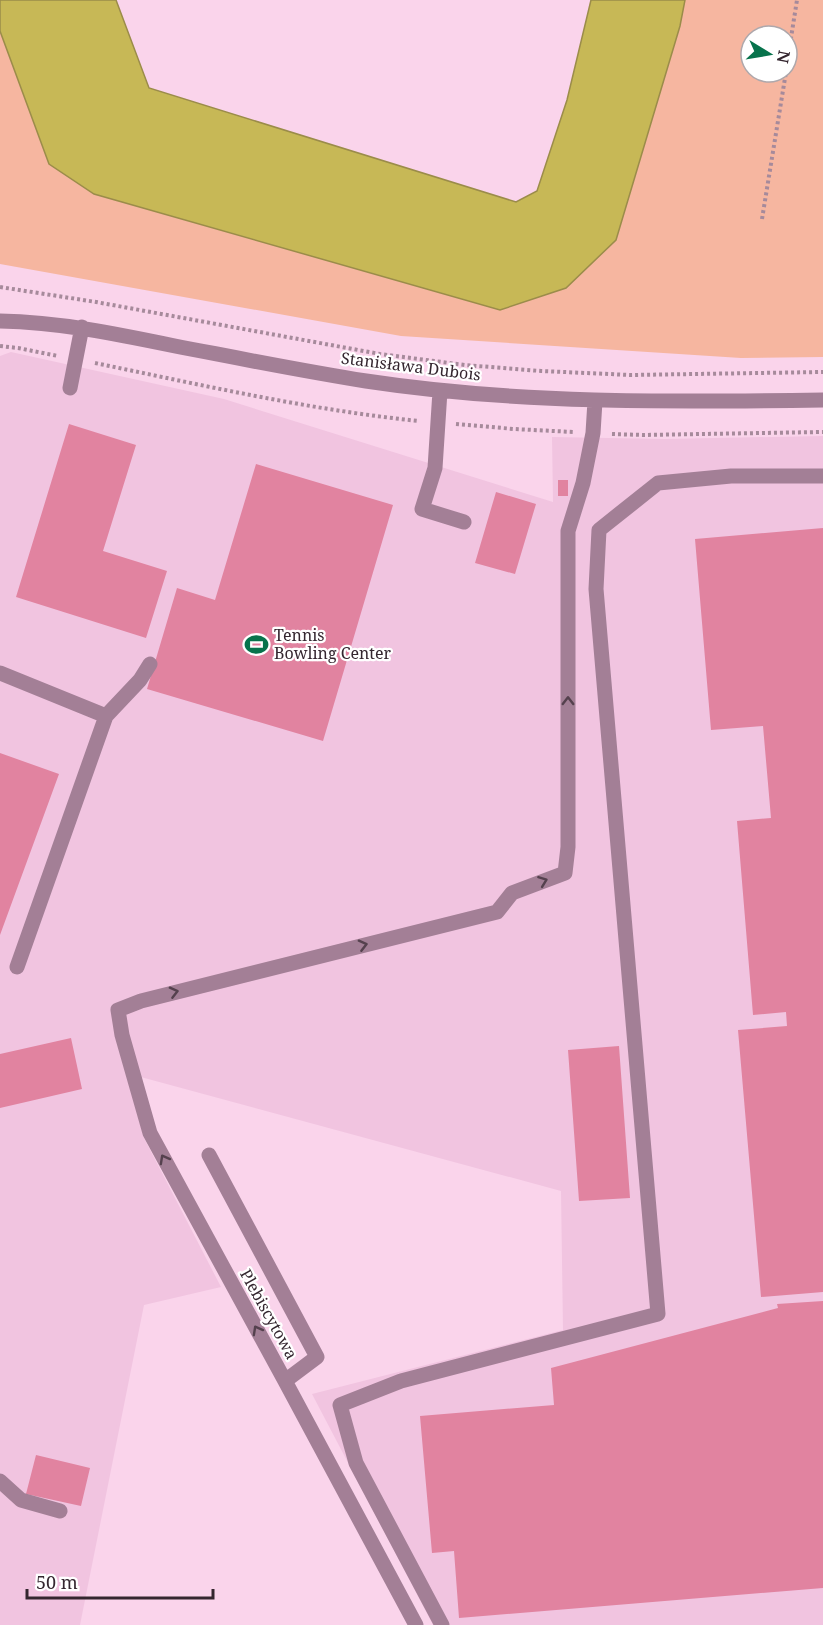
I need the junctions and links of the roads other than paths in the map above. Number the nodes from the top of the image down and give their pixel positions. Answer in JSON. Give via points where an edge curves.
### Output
{"nodes":[{"id":1,"x":0,"y":321,"type":"edge"},
{"id":2,"x":82,"y":327,"type":"junction"},
{"id":3,"x":70,"y":388,"type":"dead end"},
{"id":4,"x":440,"y":391,"type":"junction"},
{"id":5,"x":823,"y":400,"type":"edge"},
{"id":6,"x":594,"y":401,"type":"junction"},
{"id":7,"x":823,"y":476,"type":"edge"},
{"id":8,"x":464,"y":522,"type":"dead end"},
{"id":9,"x":150,"y":664,"type":"dead end"},
{"id":10,"x":0,"y":673,"type":"edge"},
{"id":11,"x":106,"y":716,"type":"junction"},
{"id":12,"x":17,"y":967,"type":"dead end"},
{"id":13,"x":209,"y":1155,"type":"dead end"},
{"id":14,"x":285,"y":1381,"type":"junction"},
{"id":15,"x":0,"y":1481,"type":"edge"},
{"id":16,"x":60,"y":1511,"type":"dead end"},
{"id":17,"x":416,"y":1625,"type":"edge"},
{"id":18,"x":442,"y":1625,"type":"edge"}],
"edges":[{"from":1,"to":2,"type":"street","name":"Stanisława Dubois"},
{"from":2,"to":3,"type":"street"},
{"from":2,"to":4,"type":"street","name":"Stanisława Dubois","via":[[367,381]]},
{"from":4,"to":6,"type":"street","name":"Stanisława Dubois"},
{"from":4,"to":8,"type":"street","via":[[435,468],[422,509]]},
{"from":5,"to":6,"type":"street","name":"Stanisława Dubois"},
{"from":14,"to":6,"type":"street","name":"Plebiscytowa","one_way":true,"via":[[150,1133],[118,1010],[497,912],[512,893],[565,873],[568,531],[583,483],[593,433]]},
{"from":7,"to":18,"type":"street","via":[[731,476],[658,483],[599,530],[596,589],[658,1314],[400,1381],[340,1405],[356,1463]]},
{"from":9,"to":11,"type":"street"},
{"from":10,"to":11,"type":"street"},
{"from":11,"to":12,"type":"street"},
{"from":13,"to":14,"type":"street","via":[[317,1357]]},
{"from":14,"to":17,"type":"street","name":"Plebiscytowa"},
{"from":15,"to":16,"type":"street","via":[[21,1500]]}]}
